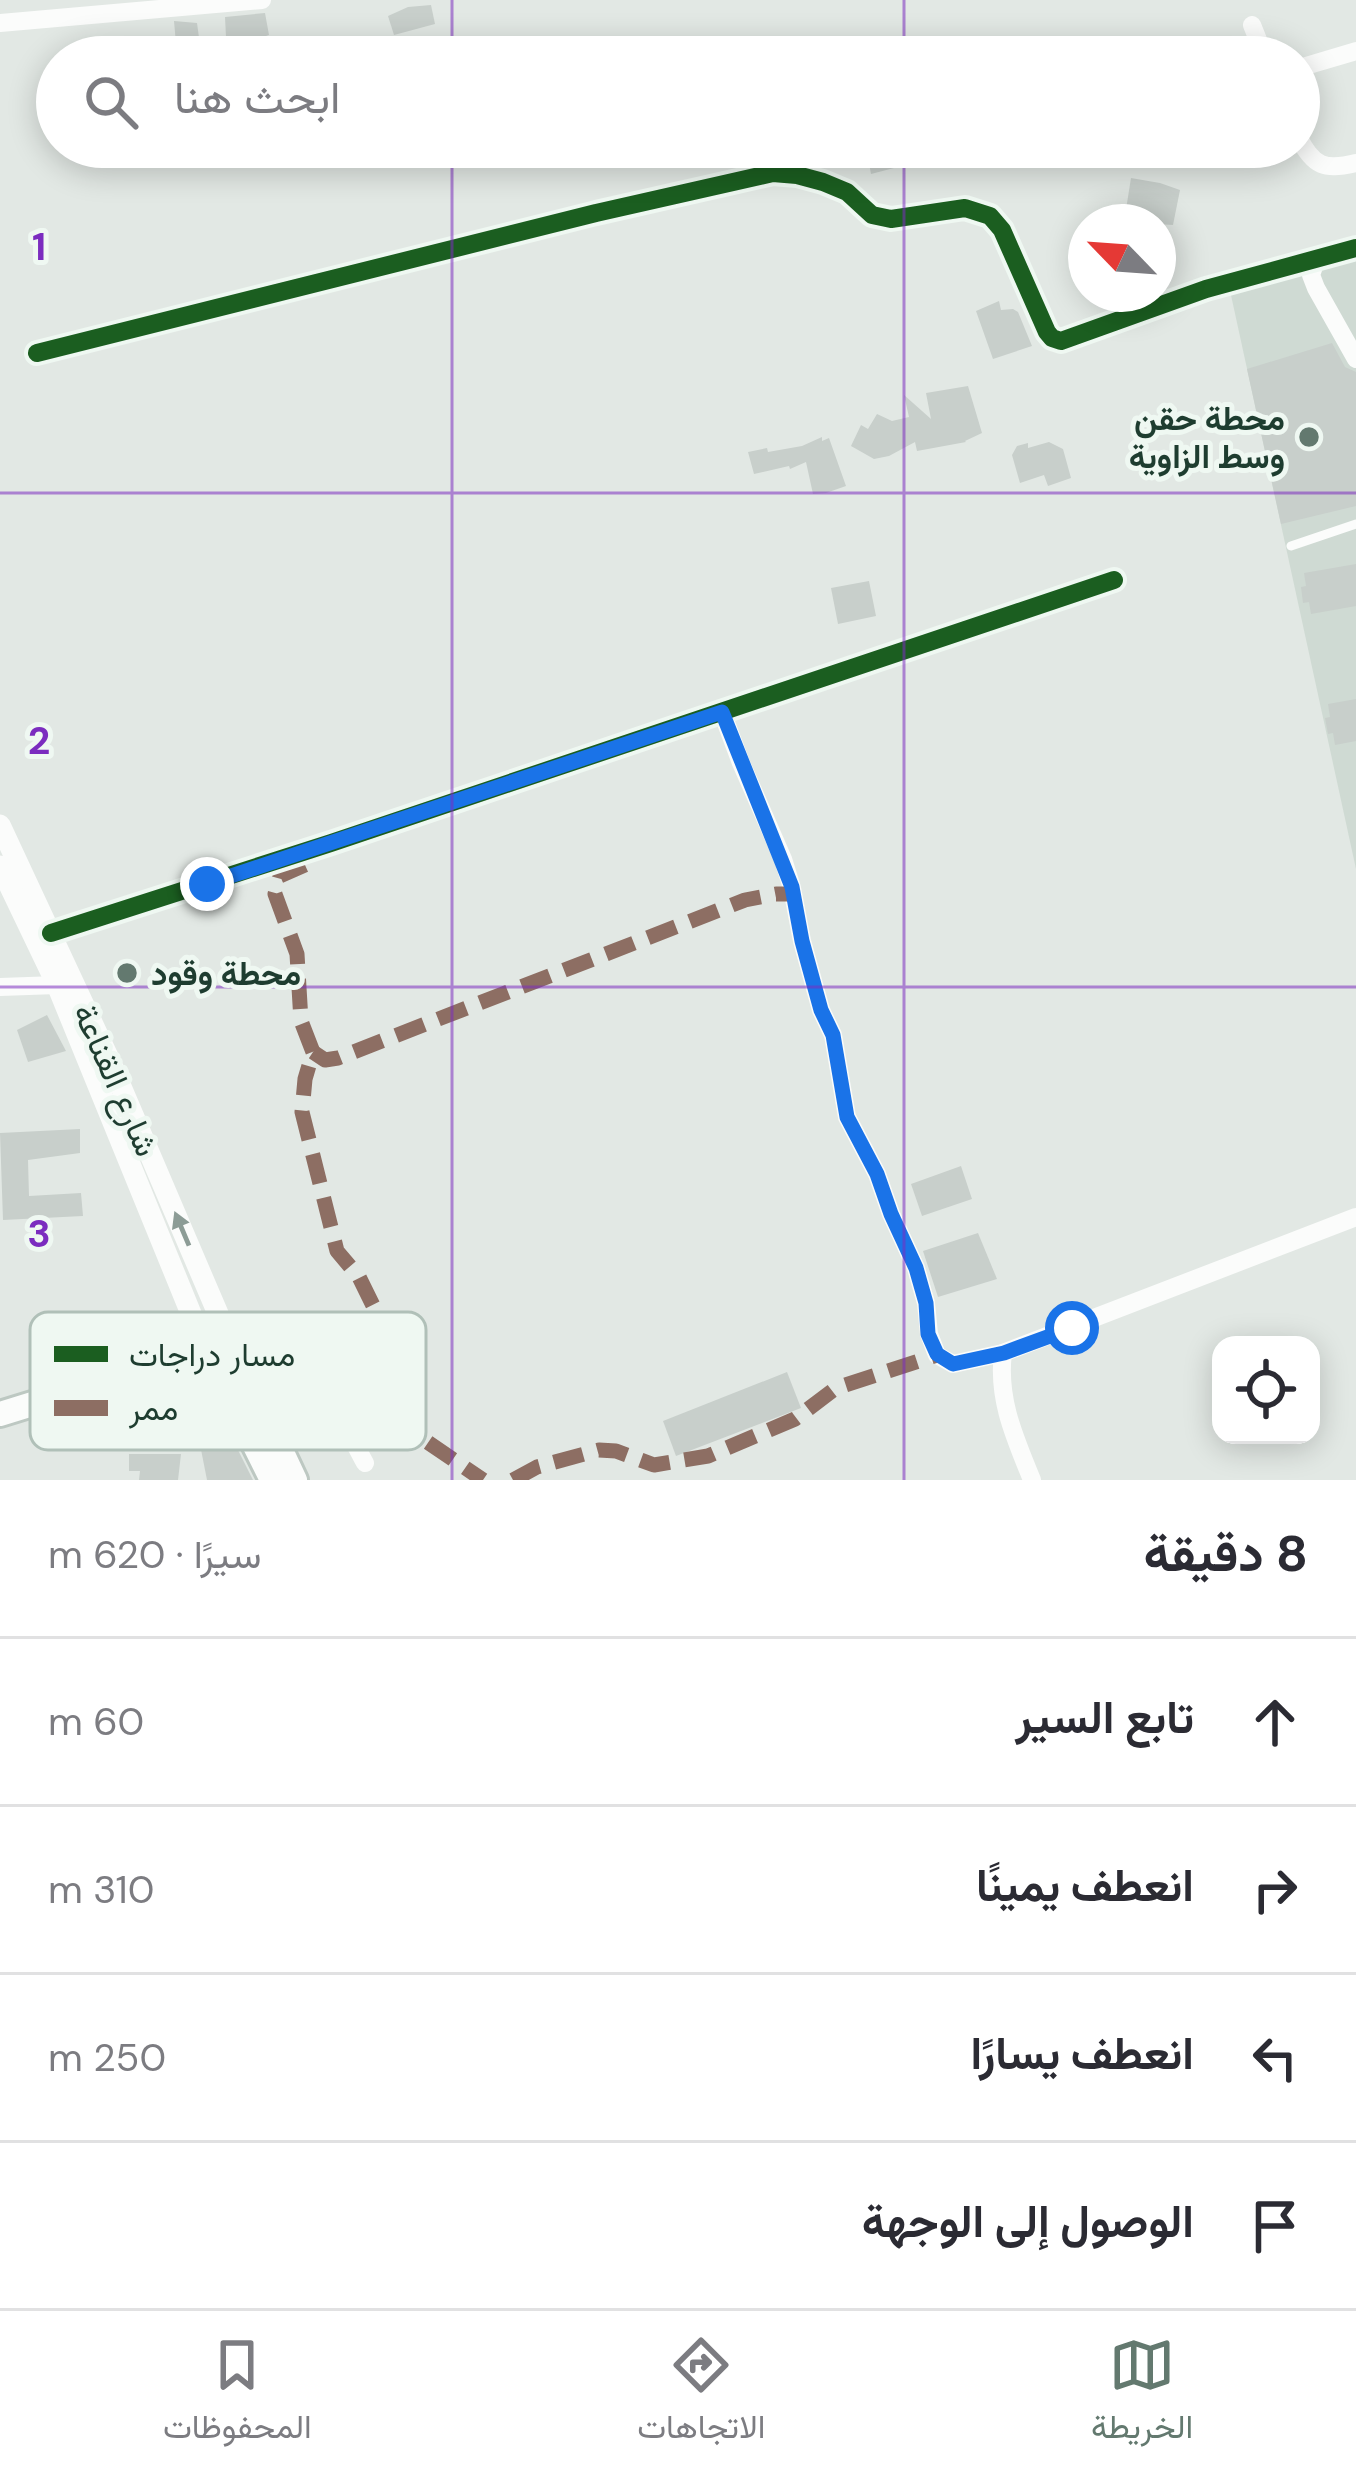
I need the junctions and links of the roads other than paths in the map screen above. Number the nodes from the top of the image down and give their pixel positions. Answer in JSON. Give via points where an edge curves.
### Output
{"nodes":[{"id":1,"x":262,"y":0,"type":"edge"},
{"id":2,"x":0,"y":22,"type":"edge"},
{"id":3,"x":1252,"y":25,"type":"dead end"},
{"id":4,"x":1256,"y":36,"type":"edge"},
{"id":5,"x":1356,"y":51,"type":"edge"},
{"id":6,"x":1320,"y":62,"type":"edge"},
{"id":7,"x":1356,"y":163,"type":"edge"},
{"id":8,"x":1320,"y":164,"type":"edge"},
{"id":9,"x":1356,"y":248,"type":"edge"},
{"id":10,"x":1317,"y":258,"type":"junction"},
{"id":11,"x":37,"y":353,"type":"dead end"},
{"id":12,"x":1356,"y":359,"type":"edge"},
{"id":13,"x":1356,"y":524,"type":"edge"},
{"id":14,"x":1291,"y":546,"type":"dead end"},
{"id":15,"x":1114,"y":580,"type":"dead end"},
{"id":16,"x":722,"y":712,"type":"junction"},
{"id":17,"x":0,"y":825,"type":"edge"},
{"id":18,"x":0,"y":866,"type":"edge"},
{"id":19,"x":51,"y":933,"type":"junction"},
{"id":20,"x":56,"y":985,"type":"junction"},
{"id":21,"x":0,"y":987,"type":"edge"},
{"id":22,"x":1356,"y":1217,"type":"edge"},
{"id":23,"x":203,"y":1312,"type":"edge"},
{"id":24,"x":205,"y":1312,"type":"edge"},
{"id":25,"x":1004,"y":1353,"type":"junction"},
{"id":26,"x":30,"y":1405,"type":"edge"},
{"id":27,"x":0,"y":1414,"type":"edge"},
{"id":28,"x":260,"y":1450,"type":"edge"},
{"id":29,"x":281,"y":1450,"type":"edge"},
{"id":30,"x":355,"y":1450,"type":"edge"},
{"id":31,"x":358,"y":1450,"type":"edge"},
{"id":32,"x":365,"y":1463,"type":"junction"},
{"id":33,"x":272,"y":1480,"type":"edge"},
{"id":34,"x":295,"y":1480,"type":"edge"},
{"id":35,"x":377,"y":1480,"type":"edge"},
{"id":36,"x":1032,"y":1480,"type":"edge"}],
"edges":[{"from":1,"to":2,"type":"street"},
{"from":3,"to":4,"type":"street"},
{"from":5,"to":6,"type":"street"},
{"from":7,"to":8,"type":"street"},
{"from":9,"to":10,"type":"street"},
{"from":10,"to":11,"type":"street","via":[[1061,341],[1048,332],[990,215],[964,208],[891,219],[823,182],[773,173]]},
{"from":10,"to":12,"type":"street","via":[[1316,288]]},
{"from":13,"to":14,"type":"lane"},
{"from":15,"to":16,"type":"street"},
{"from":16,"to":19,"type":"street"},
{"from":16,"to":25,"type":"street","via":[[783,859],[833,1035],[847,1117],[916,1268],[928,1334],[953,1364]]},
{"from":17,"to":19,"type":"street","name":"شارع القناعة"},
{"from":18,"to":20,"type":"street","name":"شارع القناعة"},
{"from":24,"to":19,"type":"street","name":"شارع القناعة","one_way":true,"via":[[110,1061]]},
{"from":20,"to":21,"type":"street"},
{"from":20,"to":23,"type":"street","name":"شارع القناعة"},
{"from":22,"to":25,"type":"street"},
{"from":25,"to":36,"type":"street","via":[[1005,1407]]},
{"from":26,"to":27,"type":"main road"},
{"from":28,"to":33,"type":"main road"},
{"from":29,"to":34,"type":"main road"},
{"from":30,"to":32,"type":"street"},
{"from":31,"to":32,"type":"street"},
{"from":32,"to":35,"type":"street"}]}
